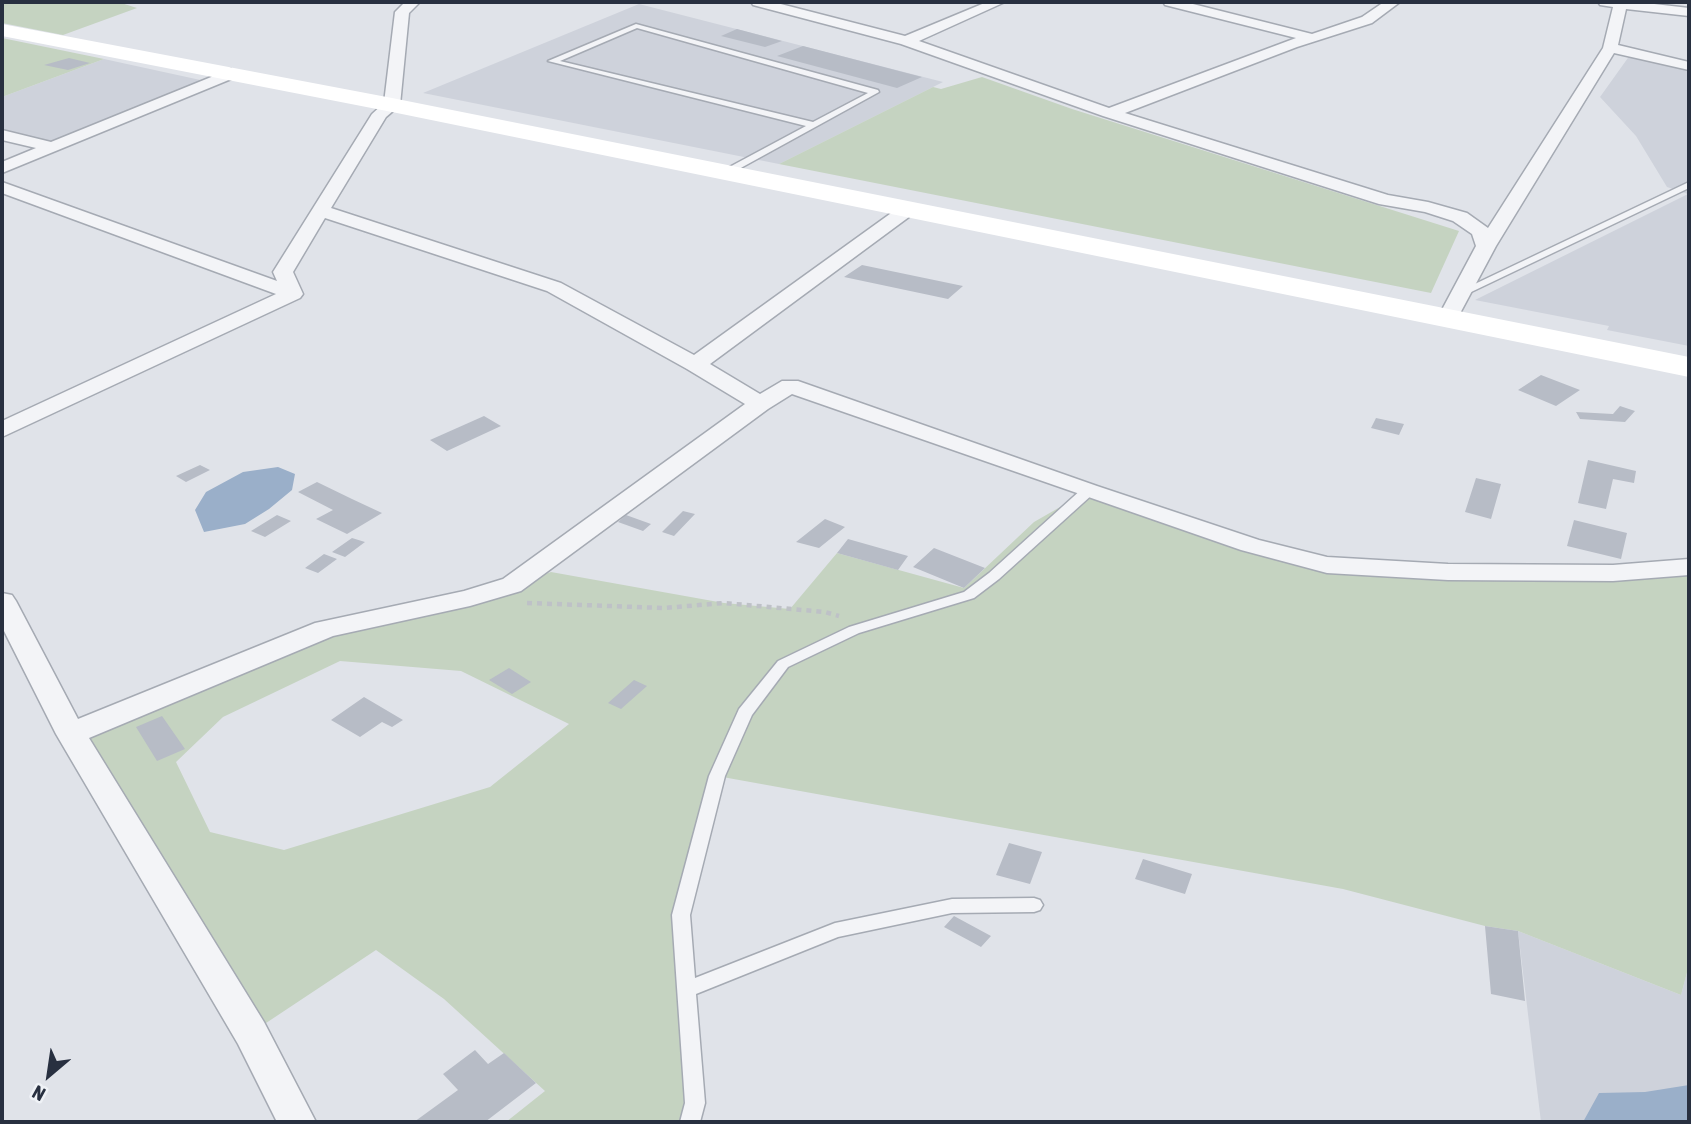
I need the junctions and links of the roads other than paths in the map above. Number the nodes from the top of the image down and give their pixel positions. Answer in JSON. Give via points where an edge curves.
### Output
{"nodes":[{"id":1,"x":413,"y":2,"type":"edge"},
{"id":2,"x":758,"y":2,"type":"edge"},
{"id":3,"x":998,"y":2,"type":"edge"},
{"id":4,"x":1170,"y":2,"type":"edge"},
{"id":5,"x":1393,"y":2,"type":"edge"},
{"id":6,"x":1605,"y":2,"type":"edge"},
{"id":7,"x":1621,"y":3,"type":"edge"},
{"id":8,"x":1689,"y":12,"type":"edge"},
{"id":9,"x":2,"y":30,"type":"edge"},
{"id":10,"x":1312,"y":38,"type":"junction"},
{"id":11,"x":906,"y":41,"type":"junction"},
{"id":12,"x":1610,"y":48,"type":"junction"},
{"id":13,"x":1689,"y":66,"type":"edge"},
{"id":14,"x":231,"y":74,"type":"junction"},
{"id":15,"x":392,"y":105,"type":"junction"},
{"id":16,"x":1109,"y":113,"type":"junction"},
{"id":17,"x":814,"y":125,"type":"junction"},
{"id":18,"x":2,"y":135,"type":"edge"},
{"id":19,"x":52,"y":147,"type":"junction"},
{"id":20,"x":2,"y":168,"type":"edge"},
{"id":21,"x":725,"y":173,"type":"junction"},
{"id":22,"x":1689,"y":185,"type":"edge"},
{"id":23,"x":2,"y":187,"type":"edge"},
{"id":24,"x":907,"y":210,"type":"junction"},
{"id":25,"x":321,"y":211,"type":"junction"},
{"id":26,"x":1486,"y":246,"type":"junction"},
{"id":27,"x":1463,"y":292,"type":"junction"},
{"id":28,"x":293,"y":294,"type":"junction"},
{"id":29,"x":1447,"y":319,"type":"junction"},
{"id":30,"x":695,"y":364,"type":"junction"},
{"id":31,"x":1689,"y":367,"type":"edge"},
{"id":32,"x":760,"y":404,"type":"junction"},
{"id":33,"x":2,"y":430,"type":"edge"},
{"id":34,"x":1088,"y":491,"type":"junction"},
{"id":35,"x":1689,"y":567,"type":"edge"},
{"id":36,"x":2,"y":601,"type":"edge"},
{"id":37,"x":71,"y":734,"type":"junction"},
{"id":38,"x":1034,"y":905,"type":"dead end"},
{"id":39,"x":686,"y":990,"type":"junction"},
{"id":40,"x":297,"y":1122,"type":"edge"},
{"id":41,"x":690,"y":1122,"type":"edge"}],
"edges":[{"from":1,"to":15,"type":"street","via":[[402,12]]},
{"from":2,"to":11,"type":"street"},
{"from":3,"to":11,"type":"street"},
{"from":4,"to":10,"type":"street"},
{"from":5,"to":10,"type":"street","via":[[1367,20]]},
{"from":6,"to":7,"type":"street"},
{"from":7,"to":8,"type":"street"},
{"from":7,"to":12,"type":"street"},
{"from":9,"to":14,"type":"street"},
{"from":10,"to":16,"type":"street"},
{"from":11,"to":16,"type":"street"},
{"from":12,"to":13,"type":"street"},
{"from":12,"to":26,"type":"street"},
{"from":14,"to":15,"type":"street"},
{"from":14,"to":19,"type":"street"},
{"from":15,"to":21,"type":"street"},
{"from":15,"to":25,"type":"street","via":[[380,114]]},
{"from":16,"to":26,"type":"street","via":[[1385,200],[1460,217],[1480,231]]},
{"from":17,"to":17,"type":"lane","via":[[876,92],[636,26],[552,61]]},
{"from":17,"to":21,"type":"lane"},
{"from":18,"to":19,"type":"street"},
{"from":19,"to":20,"type":"street"},
{"from":21,"to":24,"type":"street"},
{"from":22,"to":27,"type":"lane"},
{"from":23,"to":28,"type":"street"},
{"from":24,"to":29,"type":"street"},
{"from":24,"to":30,"type":"street"},
{"from":25,"to":28,"type":"street","via":[[284,272]]},
{"from":25,"to":30,"type":"street","via":[[554,286]]},
{"from":26,"to":27,"type":"street"},
{"from":27,"to":29,"type":"street"},
{"from":28,"to":33,"type":"street"},
{"from":29,"to":31,"type":"street"},
{"from":30,"to":32,"type":"street"},
{"from":32,"to":34,"type":"street","via":[[790,386]]},
{"from":32,"to":37,"type":"street","via":[[512,585],[325,629]]},
{"from":34,"to":35,"type":"street","via":[[1250,545],[1327,565],[1613,573]]},
{"from":34,"to":39,"type":"lane","via":[[969,595],[854,630],[783,664],[745,713],[717,776],[681,915]]},
{"from":36,"to":37,"type":"street"},
{"from":37,"to":40,"type":"street","via":[[251,1032]]},
{"from":38,"to":39,"type":"lane","via":[[952,906],[835,930]]},
{"from":39,"to":41,"type":"lane","via":[[695,1103]]}]}
